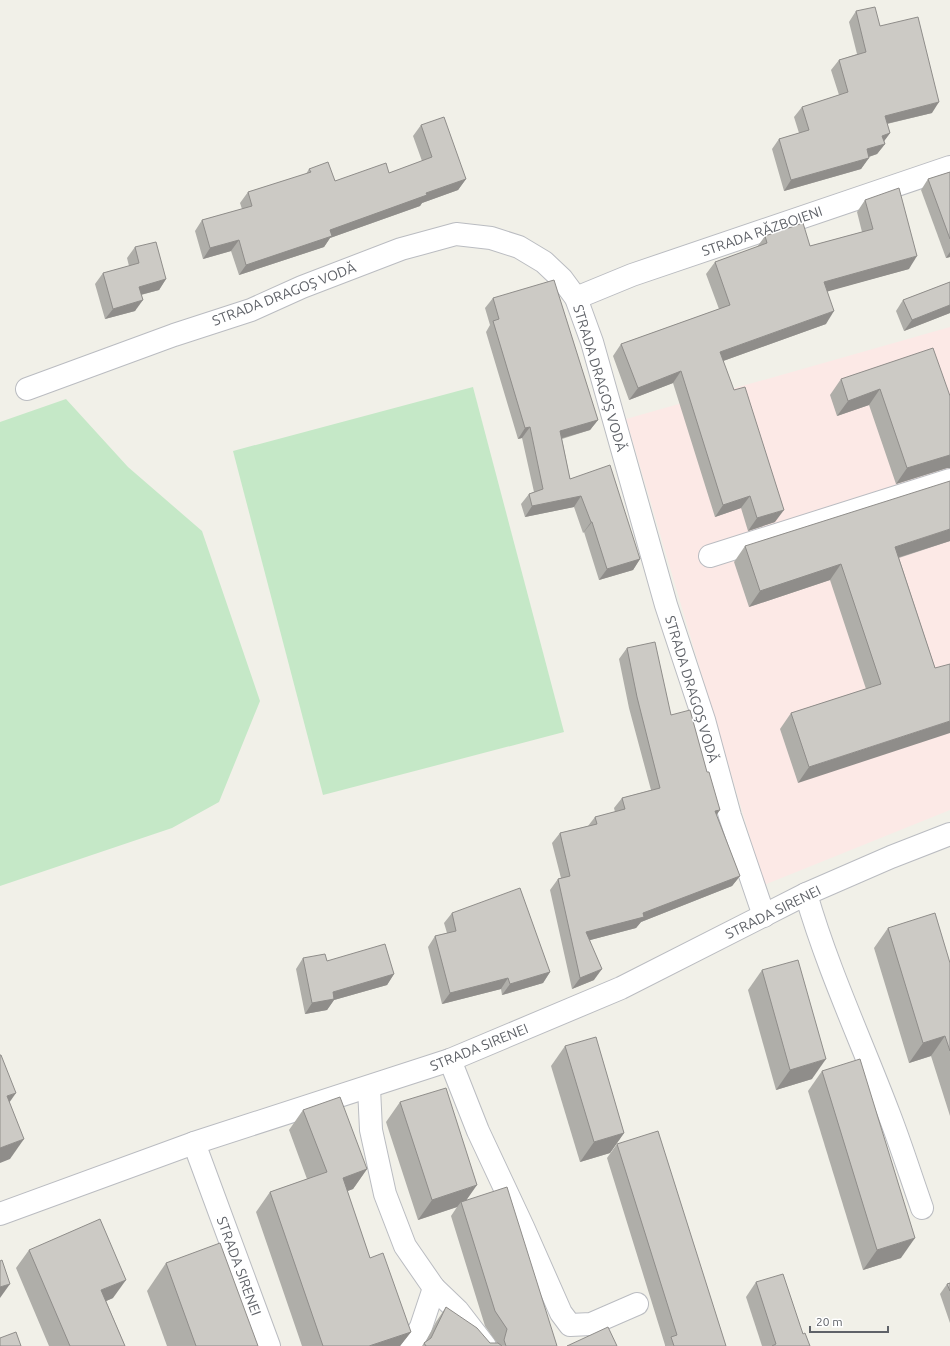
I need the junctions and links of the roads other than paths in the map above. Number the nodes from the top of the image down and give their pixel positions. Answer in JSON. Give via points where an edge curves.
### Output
{"nodes":[{"id":1,"x":950,"y":167,"type":"edge"},
{"id":2,"x":576,"y":298,"type":"junction"},
{"id":3,"x":27,"y":389,"type":"dead end"},
{"id":4,"x":950,"y":480,"type":"edge"},
{"id":5,"x":710,"y":556,"type":"dead end"},
{"id":6,"x":950,"y":834,"type":"edge"},
{"id":7,"x":806,"y":894,"type":"junction"},
{"id":8,"x":764,"y":916,"type":"junction"},
{"id":9,"x":450,"y":1060,"type":"junction"},
{"id":10,"x":369,"y":1088,"type":"junction"},
{"id":11,"x":194,"y":1143,"type":"junction"},
{"id":12,"x":922,"y":1208,"type":"dead end"},
{"id":13,"x":0,"y":1214,"type":"edge"},
{"id":14,"x":434,"y":1288,"type":"junction"},
{"id":15,"x":637,"y":1304,"type":"dead end"},
{"id":16,"x":269,"y":1346,"type":"edge"},
{"id":17,"x":410,"y":1346,"type":"edge"},
{"id":18,"x":485,"y":1346,"type":"edge"}],
"edges":[{"from":1,"to":2,"type":"street","name":"STRADA RĂZBOIENI","via":[[632,275]]},
{"from":2,"to":3,"type":"street","name":"STRADA DRAGOȘ VODĂ","via":[[562,279],[544,262],[519,247],[491,238],[456,234],[401,249],[302,287],[251,310],[174,335]]},
{"from":2,"to":8,"type":"street","name":"STRADA DRAGOȘ VODĂ","via":[[592,342],[666,605],[704,720],[730,816]]},
{"from":4,"to":5,"type":"street"},
{"from":6,"to":7,"type":"street","name":"STRADA SIRENEI"},
{"from":7,"to":8,"type":"street","name":"STRADA SIRENEI"},
{"from":7,"to":12,"type":"street","via":[[841,995],[889,1114]]},
{"from":8,"to":9,"type":"street","name":"STRADA SIRENEI","via":[[621,988]]},
{"from":9,"to":10,"type":"street","name":"STRADA SIRENEI"},
{"from":9,"to":15,"type":"street","via":[[478,1131],[561,1313],[570,1325],[591,1324]]},
{"from":10,"to":11,"type":"street","name":"STRADA SIRENEI","via":[[310,1104]]},
{"from":10,"to":14,"type":"street","via":[[371,1130],[385,1194],[406,1246]]},
{"from":11,"to":13,"type":"street"},
{"from":11,"to":16,"type":"street","name":"STRADA SIRENEI"},
{"from":14,"to":17,"type":"street","via":[[421,1327]]},
{"from":14,"to":18,"type":"street","via":[[458,1311]]}]}
